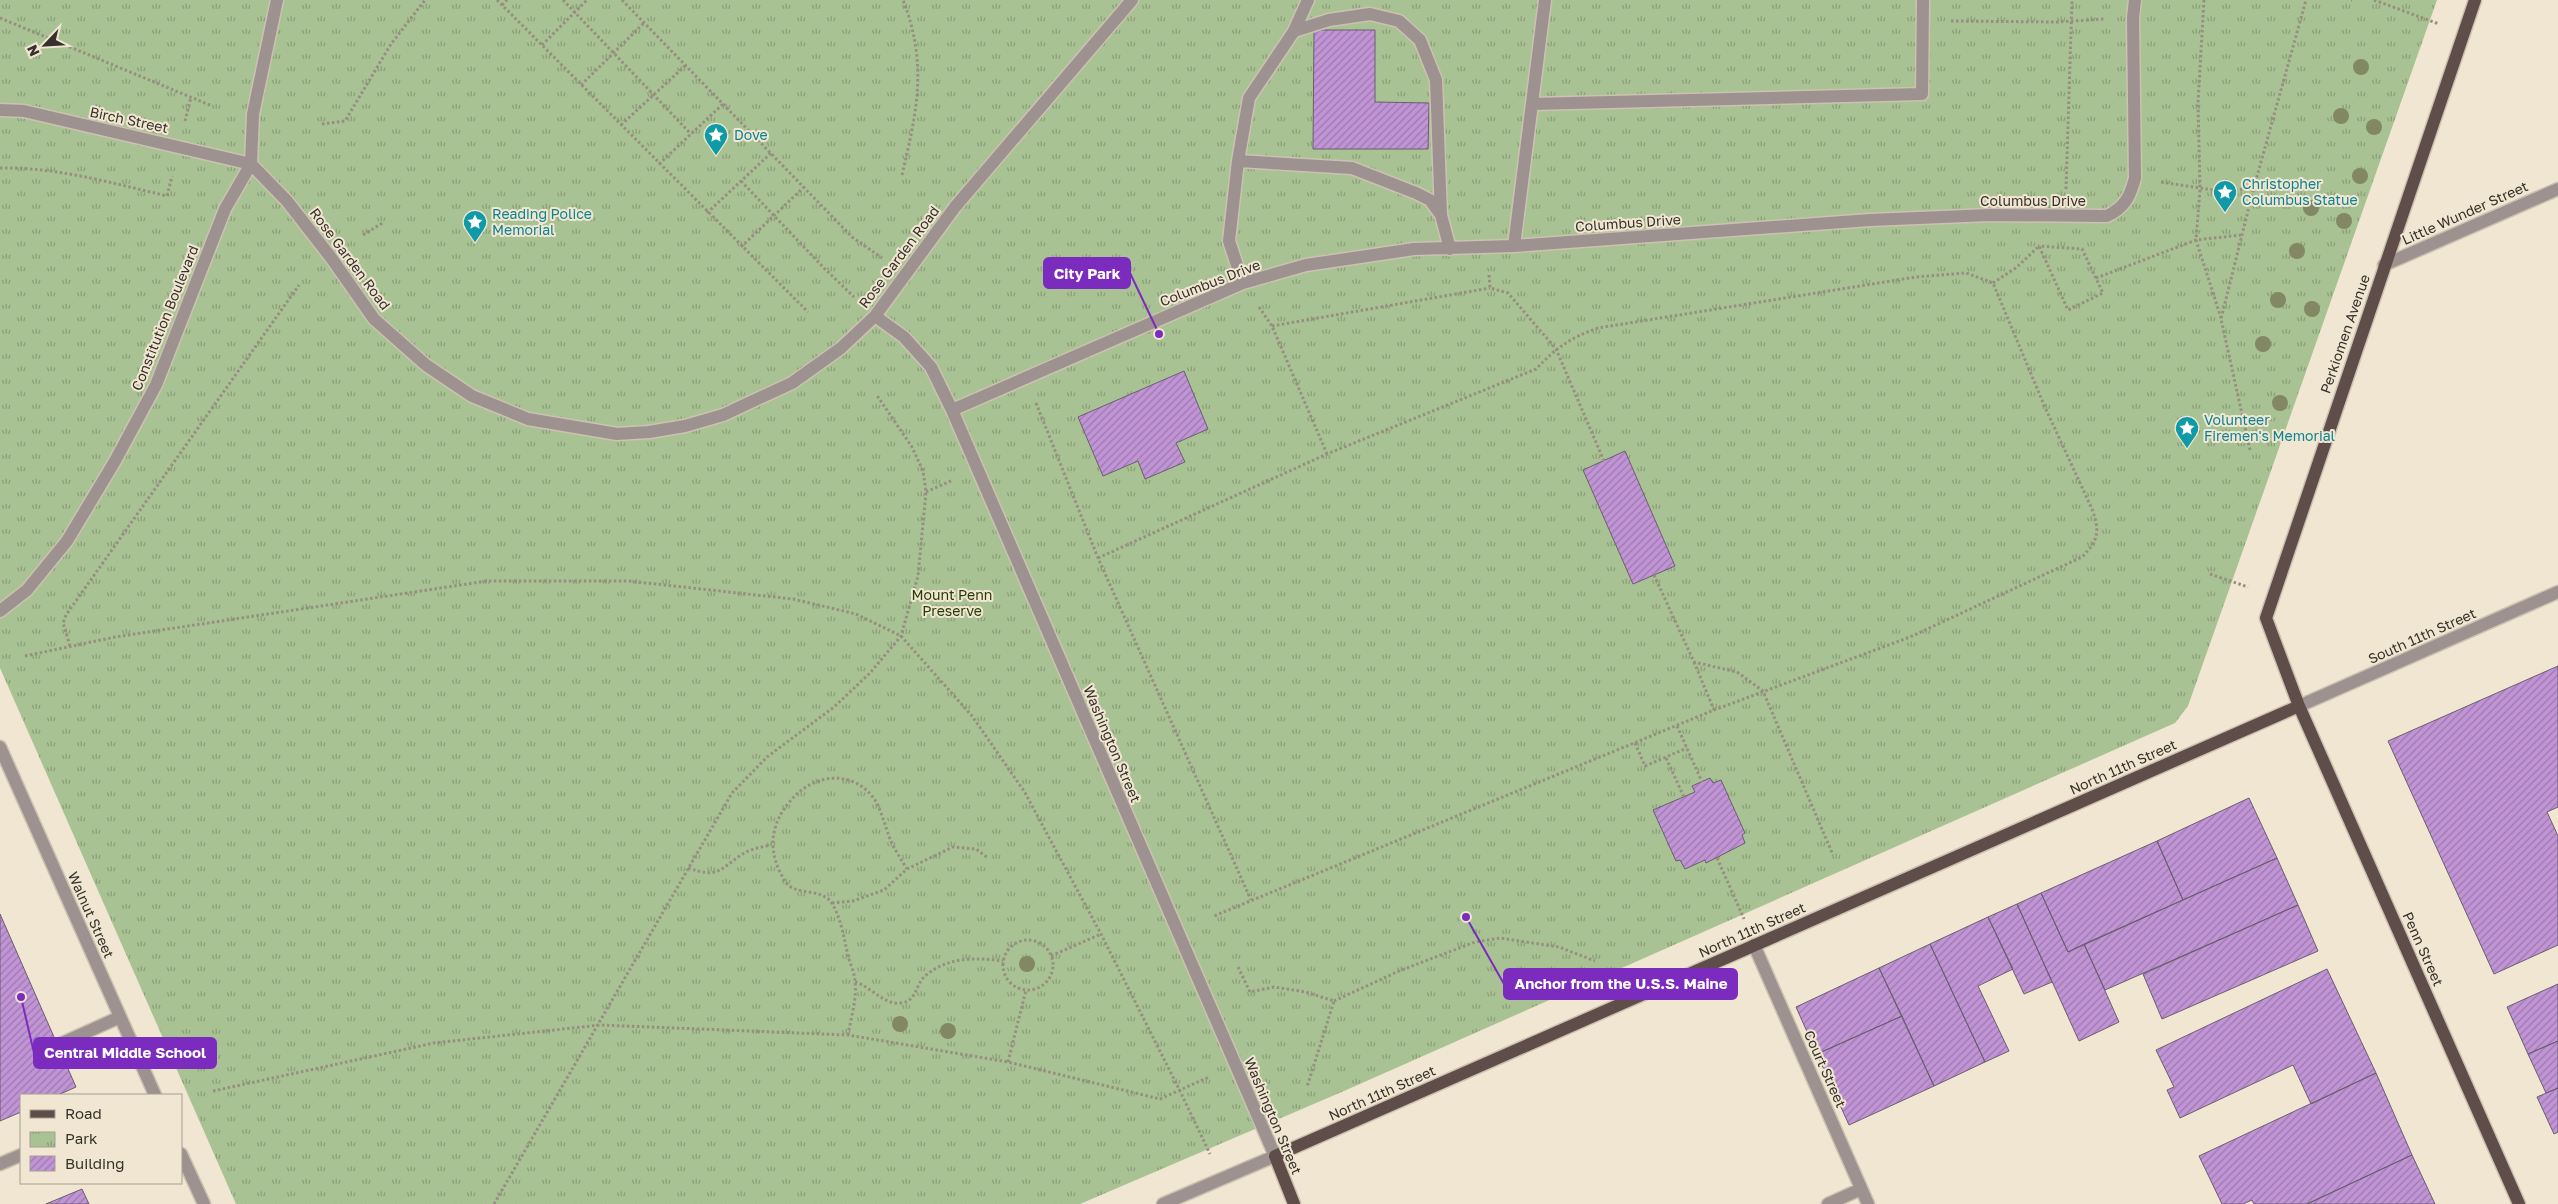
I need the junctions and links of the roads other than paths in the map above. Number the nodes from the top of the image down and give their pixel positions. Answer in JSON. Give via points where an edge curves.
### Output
{"nodes":[{"id":1,"x":277,"y":0,"type":"edge"},
{"id":2,"x":1132,"y":0,"type":"edge"},
{"id":3,"x":1308,"y":0,"type":"edge"},
{"id":4,"x":1545,"y":0,"type":"edge"},
{"id":5,"x":1923,"y":0,"type":"edge"},
{"id":6,"x":2135,"y":0,"type":"edge"},
{"id":7,"x":2475,"y":0,"type":"edge"},
{"id":8,"x":1294,"y":31,"type":"junction"},
{"id":9,"x":1532,"y":104,"type":"junction"},
{"id":10,"x":0,"y":110,"type":"edge"},
{"id":11,"x":1238,"y":161,"type":"junction"},
{"id":12,"x":251,"y":164,"type":"junction"},
{"id":13,"x":2558,"y":189,"type":"edge"},
{"id":14,"x":1441,"y":215,"type":"junction"},
{"id":15,"x":1514,"y":246,"type":"junction"},
{"id":16,"x":1450,"y":248,"type":"junction"},
{"id":17,"x":2384,"y":265,"type":"junction"},
{"id":18,"x":1242,"y":283,"type":"junction"},
{"id":19,"x":875,"y":316,"type":"junction"},
{"id":20,"x":952,"y":410,"type":"junction"},
{"id":21,"x":2558,"y":592,"type":"edge"},
{"id":22,"x":0,"y":611,"type":"edge"},
{"id":23,"x":2299,"y":706,"type":"junction"},
{"id":24,"x":0,"y":747,"type":"edge"},
{"id":25,"x":1754,"y":945,"type":"junction"},
{"id":26,"x":120,"y":1017,"type":"junction"},
{"id":27,"x":58,"y":1045,"type":"dead end"},
{"id":28,"x":155,"y":1094,"type":"edge"},
{"id":29,"x":20,"y":1155,"type":"edge"},
{"id":30,"x":182,"y":1156,"type":"edge"},
{"id":31,"x":1275,"y":1156,"type":"junction"},
{"id":32,"x":0,"y":1164,"type":"edge"},
{"id":33,"x":1861,"y":1189,"type":"junction"},
{"id":34,"x":204,"y":1204,"type":"edge"},
{"id":35,"x":1163,"y":1204,"type":"edge"},
{"id":36,"x":1294,"y":1204,"type":"edge"},
{"id":37,"x":1828,"y":1204,"type":"edge"},
{"id":38,"x":1868,"y":1204,"type":"edge"},
{"id":39,"x":2519,"y":1204,"type":"edge"}],
"edges":[{"from":1,"to":12,"type":"street","name":"Constitution Boulevard","via":[[253,114]]},
{"from":2,"to":19,"type":"street","name":"Rose Garden Road","via":[[955,207]]},
{"from":3,"to":8,"type":"street"},
{"from":4,"to":9,"type":"street"},
{"from":5,"to":9,"type":"street","via":[[1922,94]]},
{"from":6,"to":15,"type":"street","name":"Columbus Drive","via":[[2132,18],[2135,178],[2129,198],[2120,209],[2107,216],[1870,220]]},
{"from":7,"to":17,"type":"main road","name":"Perkiomen Avenue"},
{"from":8,"to":11,"type":"street","via":[[1249,98]]},
{"from":8,"to":14,"type":"street","via":[[1329,20],[1370,14],[1399,21],[1420,40],[1436,80]]},
{"from":9,"to":15,"type":"street"},
{"from":10,"to":12,"type":"street","name":"Birch Street","via":[[24,112]]},
{"from":11,"to":14,"type":"street","via":[[1352,168],[1430,200]]},
{"from":11,"to":18,"type":"street","via":[[1229,241]]},
{"from":12,"to":19,"type":"street","name":"Rose Garden Road","via":[[286,201],[374,319],[426,365],[472,396],[528,419],[617,434],[685,426],[723,415],[792,383],[841,348]]},
{"from":12,"to":22,"type":"street","name":"Constitution Boulevard","via":[[226,209],[156,385],[115,461],[67,542],[26,590]]},
{"from":13,"to":17,"type":"street","name":"Little Wunder Street"},
{"from":14,"to":16,"type":"street"},
{"from":15,"to":16,"type":"street","name":"Columbus Drive"},
{"from":16,"to":18,"type":"street","name":"Columbus Drive","via":[[1414,249],[1306,265]]},
{"from":17,"to":23,"type":"main road","name":"Perkiomen Avenue","via":[[2266,618]]},
{"from":18,"to":20,"type":"street","name":"Columbus Drive"},
{"from":19,"to":20,"type":"street","name":"Washington Street","via":[[904,337],[931,367]]},
{"from":20,"to":31,"type":"street","name":"Washington Street"},
{"from":21,"to":23,"type":"street","name":"South 11th Street"},
{"from":23,"to":25,"type":"main road","name":"North 11th Street"},
{"from":23,"to":39,"type":"main road","name":"Penn Street"},
{"from":24,"to":26,"type":"street","name":"Walnut Street"},
{"from":25,"to":31,"type":"main road","name":"North 11th Street"},
{"from":25,"to":33,"type":"street","name":"Court Street"},
{"from":26,"to":27,"type":"street"},
{"from":26,"to":28,"type":"street","name":"Walnut Street"},
{"from":29,"to":32,"type":"street"},
{"from":30,"to":34,"type":"street"},
{"from":31,"to":35,"type":"street","name":"North 11th Street"},
{"from":31,"to":36,"type":"main road","name":"Washington Street"},
{"from":33,"to":37,"type":"street"},
{"from":33,"to":38,"type":"street","name":"Court Street"}]}
